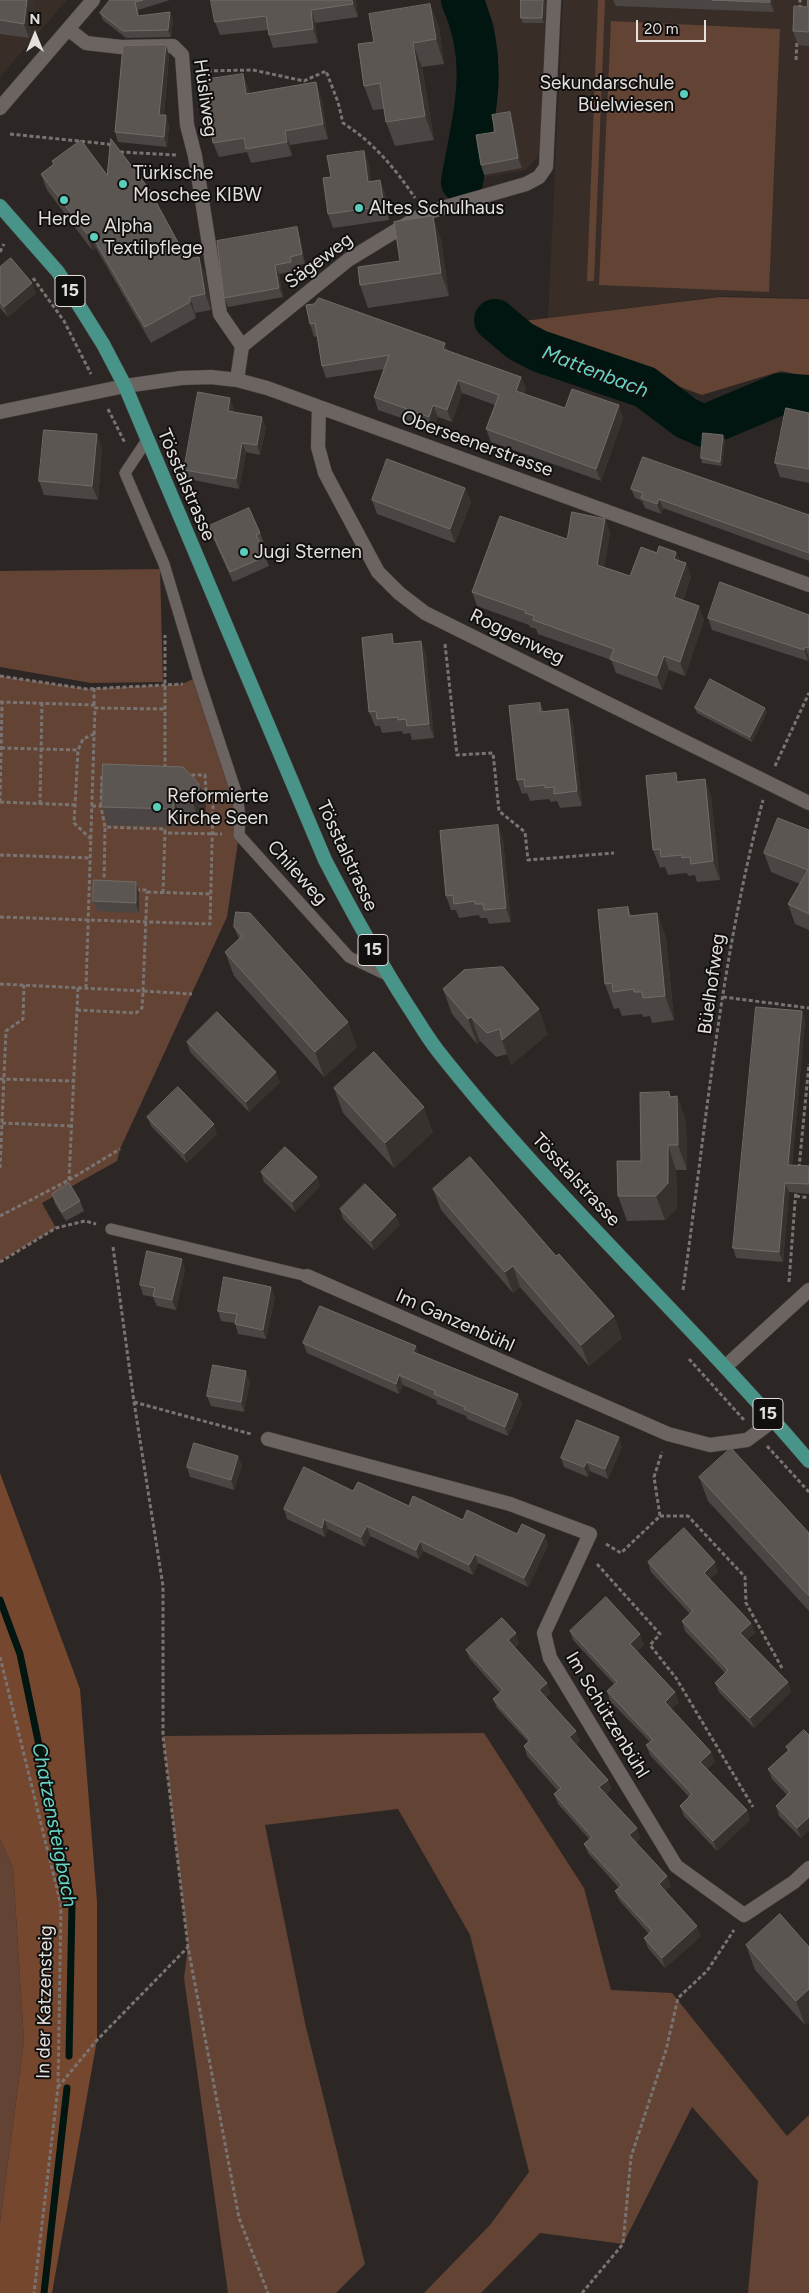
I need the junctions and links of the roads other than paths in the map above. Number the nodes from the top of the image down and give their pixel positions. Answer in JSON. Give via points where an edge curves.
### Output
{"nodes":[{"id":1,"x":93,"y":0,"type":"edge"},
{"id":2,"x":554,"y":0,"type":"edge"},
{"id":3,"x":68,"y":29,"type":"junction"},
{"id":4,"x":0,"y":108,"type":"edge"},
{"id":5,"x":0,"y":206,"type":"edge"},
{"id":6,"x":242,"y":346,"type":"junction"},
{"id":7,"x":237,"y":380,"type":"junction"},
{"id":8,"x":125,"y":386,"type":"junction"},
{"id":9,"x":319,"y":407,"type":"junction"},
{"id":10,"x":0,"y":412,"type":"edge"},
{"id":11,"x":147,"y":440,"type":"junction"},
{"id":12,"x":809,"y":585,"type":"edge"},
{"id":13,"x":809,"y":803,"type":"edge"},
{"id":14,"x":388,"y":976,"type":"junction"},
{"id":15,"x":111,"y":1229,"type":"road end"},
{"id":16,"x":307,"y":1276,"type":"joint"},
{"id":17,"x":809,"y":1290,"type":"edge"},
{"id":18,"x":725,"y":1367,"type":"junction"},
{"id":19,"x":774,"y":1420,"type":"junction"},
{"id":20,"x":268,"y":1439,"type":"road end"},
{"id":21,"x":809,"y":1462,"type":"edge"},
{"id":22,"x":809,"y":1868,"type":"edge"}],
"edges":[{"from":1,"to":3,"type":"street"},
{"from":2,"to":6,"type":"street","name":"Sägeweg","via":[[546,167],[539,177],[526,184],[426,213],[348,260]]},
{"from":3,"to":4,"type":"street"},
{"from":3,"to":6,"type":"street","name":"Hüsliweg","via":[[86,43],[121,47],[173,46],[182,55],[187,124],[220,314]]},
{"from":5,"to":8,"type":"main road","name":"Tösstalstrasse","number":"15","via":[[58,272]]},
{"from":6,"to":7,"type":"street"},
{"from":7,"to":8,"type":"street","name":"Oberseenerstrasse","via":[[181,378]]},
{"from":7,"to":9,"type":"street","name":"Oberseenerstrasse"},
{"from":8,"to":10,"type":"street","name":"Oberseenerstrasse"},
{"from":8,"to":11,"type":"main road","name":"Tösstalstrasse","number":"15"},
{"from":9,"to":12,"type":"street","name":"Oberseenerstrasse"},
{"from":9,"to":13,"type":"street","name":"Roggenweg","via":[[318,447],[325,473],[378,572],[399,593],[425,613]]},
{"from":11,"to":14,"type":"main road","name":"Tösstalstrasse","number":"15","via":[[325,860]]},
{"from":11,"to":14,"type":"lane","name":"Chileweg","via":[[125,473],[164,564],[237,795],[239,835],[349,957]]},
{"from":14,"to":18,"type":"main road","name":"Tösstalstrasse","number":"15","via":[[437,1050],[525,1153]]},
{"from":15,"to":16,"type":"lane","name":"Im Ganzenbühl"},
{"from":16,"to":19,"type":"street","name":"Im Ganzenbühl","via":[[668,1434],[710,1445],[747,1440]]},
{"from":17,"to":18,"type":"street"},
{"from":18,"to":19,"type":"main road","name":"Tösstalstrasse","number":"15"},
{"from":19,"to":21,"type":"main road","name":"Tösstalstrasse","number":"15"},
{"from":20,"to":22,"type":"street","name":"Im Schützenbühl","via":[[510,1504],[590,1534],[544,1632],[550,1658],[676,1866],[744,1915],[794,1882]]}]}
